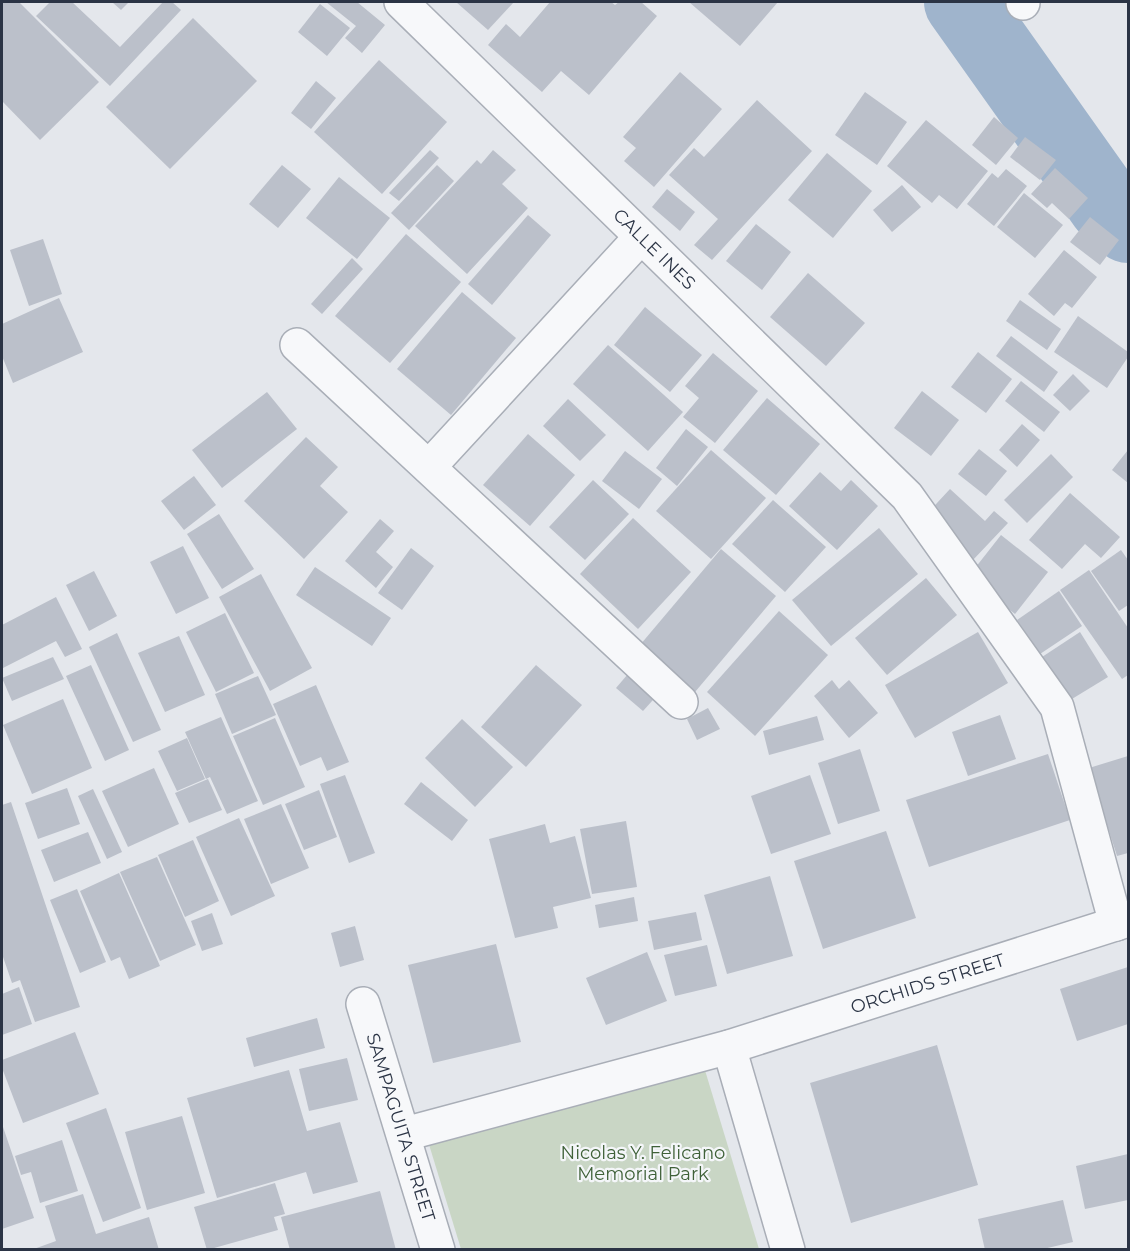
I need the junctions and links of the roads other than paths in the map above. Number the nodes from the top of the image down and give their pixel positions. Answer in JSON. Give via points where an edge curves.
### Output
{"nodes":[{"id":1,"x":401,"y":2,"type":"edge"},
{"id":2,"x":640,"y":238,"type":"junction"},
{"id":3,"x":297,"y":345,"type":"dead end"},
{"id":4,"x":429,"y":467,"type":"junction"},
{"id":5,"x":681,"y":702,"type":"dead end"},
{"id":6,"x":1122,"y":922,"type":"edge"},
{"id":7,"x":363,"y":1004,"type":"dead end"},
{"id":8,"x":729,"y":1047,"type":"junction"},
{"id":9,"x":405,"y":1134,"type":"junction"},
{"id":10,"x":438,"y":1250,"type":"edge"},
{"id":11,"x":788,"y":1250,"type":"edge"}],
"edges":[{"from":1,"to":2,"type":"street","name":"CALLE INES"},
{"from":2,"to":4,"type":"street"},
{"from":2,"to":6,"type":"street","name":"CALLE INES","via":[[907,496],[1057,707]]},
{"from":3,"to":4,"type":"street"},
{"from":4,"to":5,"type":"street"},
{"from":6,"to":8,"type":"street","name":"ORCHIDS STREET"},
{"from":7,"to":9,"type":"street","name":"SAMPAGUITA STREET"},
{"from":8,"to":9,"type":"street","name":"ORCHIDS STREET"},
{"from":8,"to":11,"type":"street"},
{"from":9,"to":10,"type":"street","name":"SAMPAGUITA STREET"}]}
